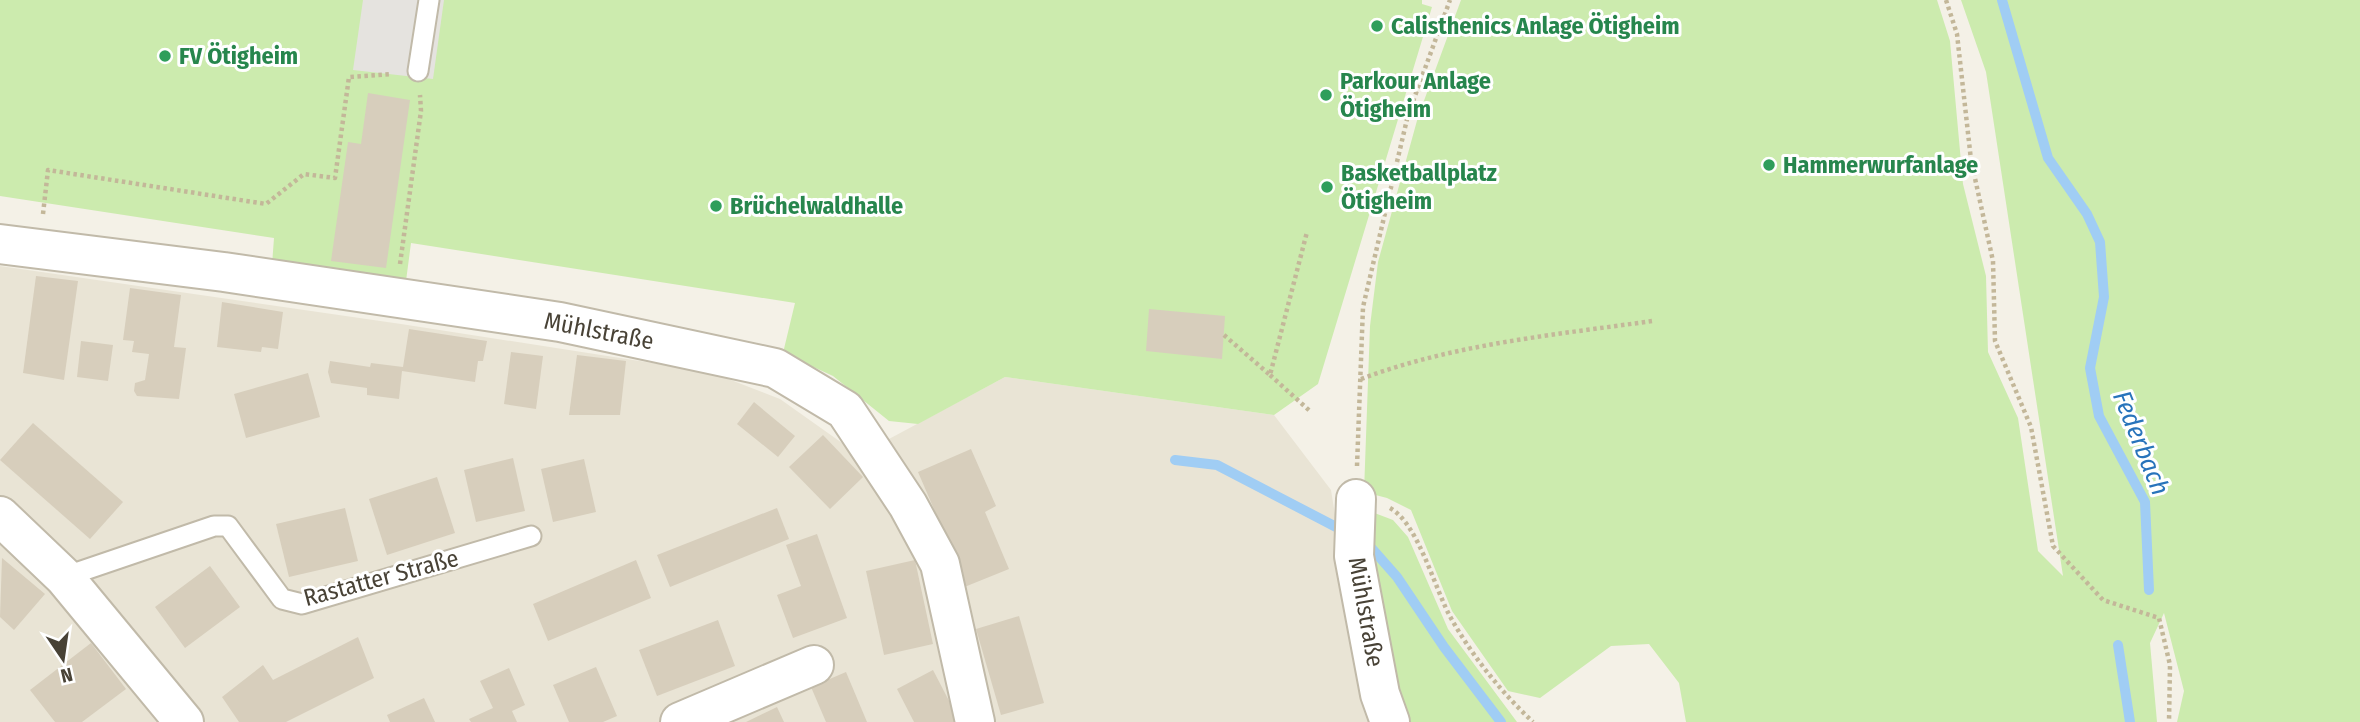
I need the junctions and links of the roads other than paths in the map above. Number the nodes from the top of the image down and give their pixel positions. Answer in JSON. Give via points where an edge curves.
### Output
{"nodes":[{"id":1,"x":429,"y":0,"type":"edge"},
{"id":2,"x":418,"y":71,"type":"road end"},
{"id":3,"x":0,"y":244,"type":"edge"},
{"id":4,"x":1356,"y":499,"type":"road end"},
{"id":5,"x":0,"y":516,"type":"edge"},
{"id":6,"x":531,"y":536,"type":"dead end"},
{"id":7,"x":64,"y":577,"type":"junction"},
{"id":8,"x":814,"y":665,"type":"dead end"},
{"id":9,"x":184,"y":722,"type":"edge"},
{"id":10,"x":680,"y":722,"type":"edge"},
{"id":11,"x":975,"y":722,"type":"edge"},
{"id":12,"x":1390,"y":722,"type":"edge"}],
"edges":[{"from":1,"to":2,"type":"lane"},
{"from":3,"to":11,"type":"street","name":"Mühlstraße","via":[[560,322],[775,368],[845,410],[908,505],[940,564]]},
{"from":4,"to":12,"type":"street","name":"Mühlstraße","via":[[1354,556],[1380,694]]},
{"from":5,"to":7,"type":"street"},
{"from":6,"to":7,"type":"lane","name":"Rastatter Straße","via":[[303,604],[282,599],[228,526],[214,526]]},
{"from":7,"to":9,"type":"street"},
{"from":8,"to":10,"type":"street"}]}
